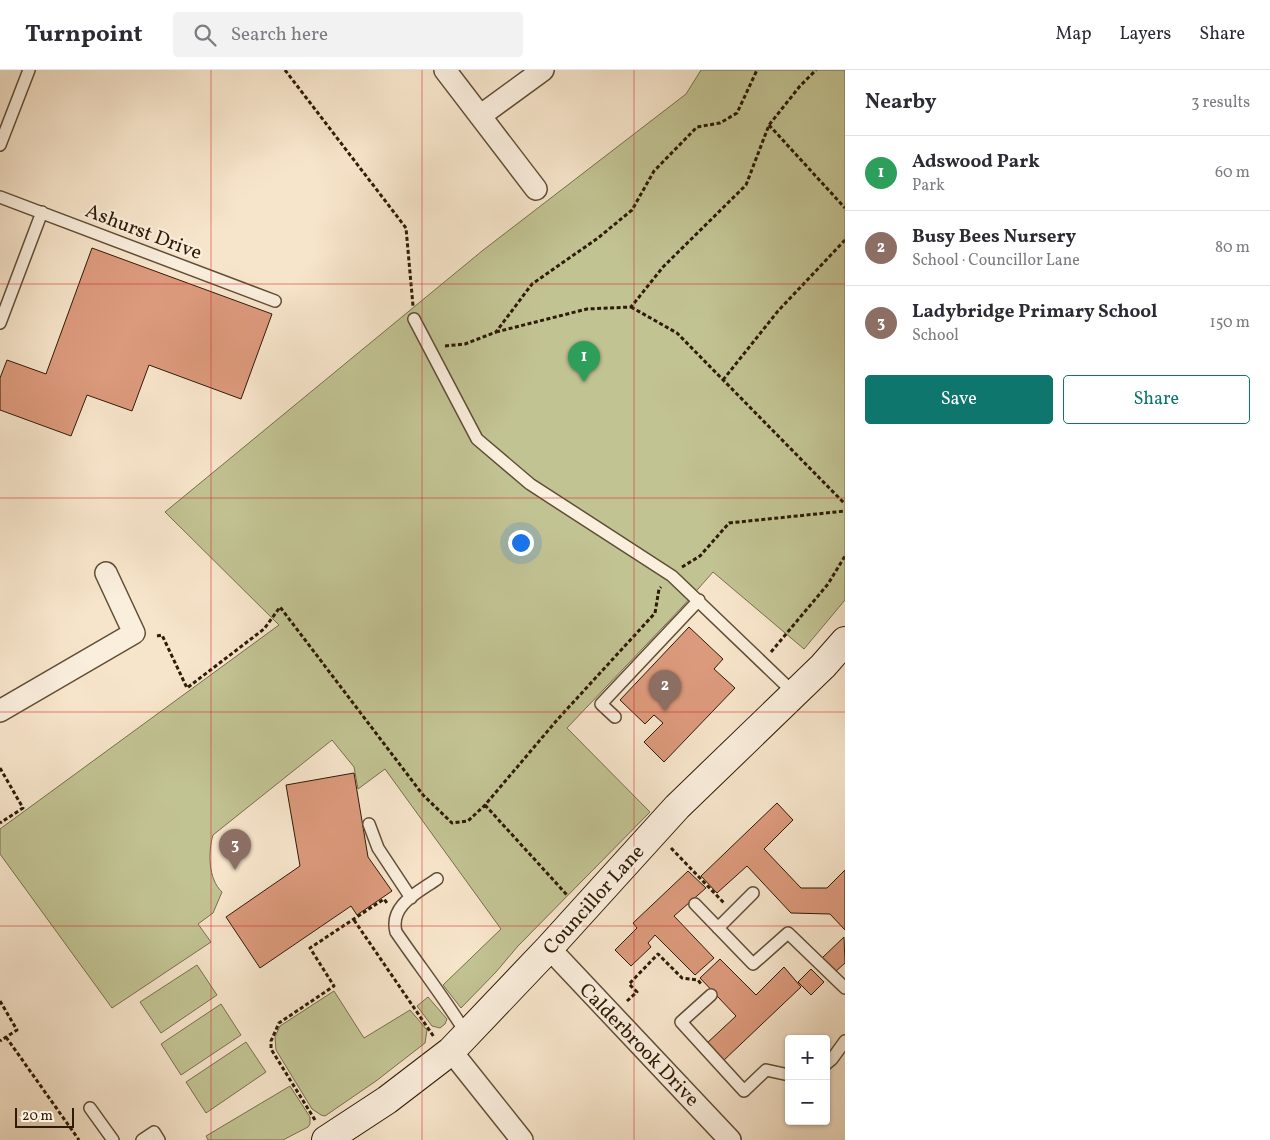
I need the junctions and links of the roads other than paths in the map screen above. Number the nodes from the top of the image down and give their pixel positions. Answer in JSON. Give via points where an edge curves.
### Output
{"nodes":[{"id":1,"x":29,"y":70,"type":"edge"},
{"id":2,"x":445,"y":70,"type":"edge"},
{"id":3,"x":543,"y":70,"type":"edge"},
{"id":4,"x":480,"y":116,"type":"junction"},
{"id":5,"x":0,"y":145,"type":"edge"},
{"id":6,"x":536,"y":189,"type":"dead end"},
{"id":7,"x":0,"y":197,"type":"edge"},
{"id":8,"x":42,"y":212,"type":"junction"},
{"id":9,"x":275,"y":302,"type":"dead end"},
{"id":10,"x":414,"y":319,"type":"road end"},
{"id":11,"x":0,"y":323,"type":"edge"},
{"id":12,"x":106,"y":573,"type":"dead end"},
{"id":13,"x":699,"y":600,"type":"junction"},
{"id":14,"x":845,"y":641,"type":"edge"},
{"id":15,"x":794,"y":694,"type":"junction"},
{"id":16,"x":0,"y":711,"type":"edge"},
{"id":17,"x":615,"y":717,"type":"dead end"},
{"id":18,"x":369,"y":824,"type":"dead end"},
{"id":19,"x":437,"y":880,"type":"dead end"},
{"id":20,"x":752,"y":893,"type":"dead end"},
{"id":21,"x":411,"y":898,"type":"junction"},
{"id":22,"x":696,"y":904,"type":"dead end"},
{"id":23,"x":718,"y":928,"type":"junction"},
{"id":24,"x":549,"y":948,"type":"junction"},
{"id":25,"x":845,"y":988,"type":"edge"},
{"id":26,"x":711,"y":995,"type":"road end"},
{"id":27,"x":845,"y":1041,"type":"edge"},
{"id":28,"x":454,"y":1048,"type":"junction"},
{"id":29,"x":830,"y":1061,"type":"edge"},
{"id":30,"x":785,"y":1074,"type":"edge"},
{"id":31,"x":90,"y":1108,"type":"dead end"},
{"id":32,"x":113,"y":1140,"type":"edge"},
{"id":33,"x":142,"y":1140,"type":"edge"},
{"id":34,"x":160,"y":1140,"type":"edge"},
{"id":35,"x":327,"y":1140,"type":"edge"},
{"id":36,"x":522,"y":1140,"type":"edge"},
{"id":37,"x":730,"y":1140,"type":"edge"}],
"edges":[{"from":1,"to":5,"type":"lane"},
{"from":2,"to":4,"type":"street"},
{"from":3,"to":4,"type":"street"},
{"from":4,"to":6,"type":"street"},
{"from":7,"to":8,"type":"lane","name":"Ashurst Drive"},
{"from":8,"to":9,"type":"lane","name":"Ashurst Drive"},
{"from":8,"to":11,"type":"lane"},
{"from":10,"to":13,"type":"lane","via":[[477,440],[530,484],[672,576]]},
{"from":12,"to":16,"type":"street","via":[[134,634]]},
{"from":13,"to":15,"type":"lane"},
{"from":13,"to":17,"type":"lane","via":[[601,704]]},
{"from":14,"to":15,"type":"street","name":"Councillor Lane"},
{"from":15,"to":24,"type":"street","name":"Councillor Lane","via":[[677,807]]},
{"from":18,"to":21,"type":"lane","via":[[378,848]]},
{"from":19,"to":21,"type":"lane"},
{"from":20,"to":23,"type":"lane"},
{"from":21,"to":28,"type":"lane","via":[[395,916],[396,932],[454,1012]]},
{"from":22,"to":23,"type":"lane"},
{"from":23,"to":25,"type":"lane","via":[[753,964],[788,933]]},
{"from":24,"to":28,"type":"street","name":"Councillor Lane"},
{"from":24,"to":37,"type":"street","name":"Calderbrook Drive"},
{"from":26,"to":30,"type":"lane","via":[[681,1022],[744,1091],[766,1070]]},
{"from":27,"to":29,"type":"lane"},
{"from":28,"to":35,"type":"street","name":"Councillor Lane","via":[[387,1100]]},
{"from":28,"to":36,"type":"street"},
{"from":31,"to":32,"type":"lane"},
{"from":33,"to":34,"type":"lane","via":[[154,1132]]}]}
